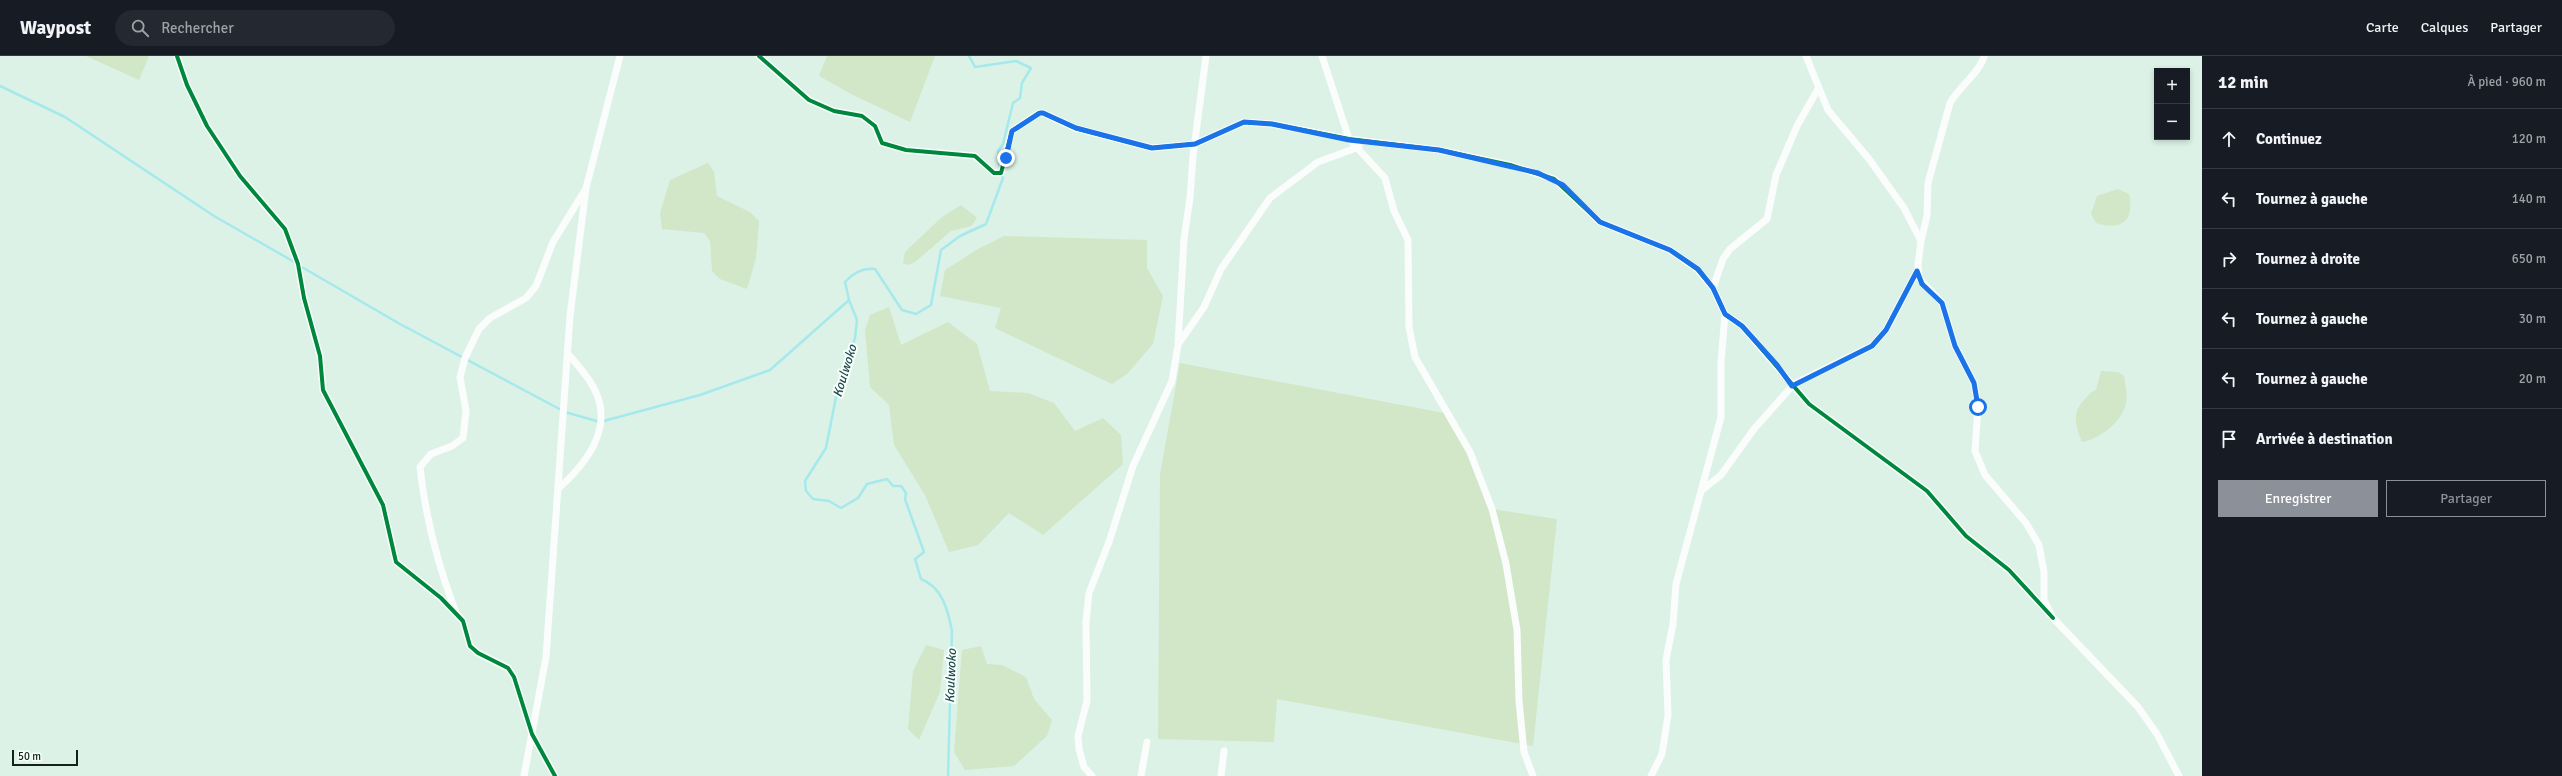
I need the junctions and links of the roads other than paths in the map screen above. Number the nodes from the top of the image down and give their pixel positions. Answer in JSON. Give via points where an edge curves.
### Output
{"nodes":[{"id":1,"x":177,"y":56,"type":"edge"},
{"id":2,"x":620,"y":56,"type":"edge"},
{"id":3,"x":759,"y":56,"type":"edge"},
{"id":4,"x":1206,"y":56,"type":"edge"},
{"id":5,"x":1322,"y":56,"type":"edge"},
{"id":6,"x":1806,"y":56,"type":"edge"},
{"id":7,"x":1984,"y":56,"type":"edge"},
{"id":8,"x":1818,"y":88,"type":"junction"},
{"id":9,"x":1349,"y":140,"type":"junction"},
{"id":10,"x":1370,"y":142,"type":"junction"},
{"id":11,"x":1195,"y":144,"type":"junction"},
{"id":12,"x":1356,"y":148,"type":"junction"},
{"id":13,"x":586,"y":188,"type":"junction"},
{"id":14,"x":1922,"y":241,"type":"junction"},
{"id":15,"x":1917,"y":271,"type":"junction"},
{"id":16,"x":1713,"y":288,"type":"junction"},
{"id":17,"x":1725,"y":314,"type":"junction"},
{"id":18,"x":1178,"y":345,"type":"junction"},
{"id":19,"x":568,"y":354,"type":"junction"},
{"id":20,"x":1792,"y":386,"type":"junction"},
{"id":21,"x":559,"y":488,"type":"junction"},
{"id":22,"x":1702,"y":491,"type":"junction"},
{"id":23,"x":456,"y":613,"type":"junction"},
{"id":24,"x":2053,"y":618,"type":"junction"},
{"id":25,"x":532,"y":734,"type":"junction"},
{"id":26,"x":1147,"y":742,"type":"dead end"},
{"id":27,"x":1224,"y":751,"type":"dead end"},
{"id":28,"x":524,"y":776,"type":"edge"},
{"id":29,"x":555,"y":776,"type":"edge"},
{"id":30,"x":1092,"y":776,"type":"edge"},
{"id":31,"x":1142,"y":776,"type":"edge"},
{"id":32,"x":1221,"y":776,"type":"edge"},
{"id":33,"x":1533,"y":776,"type":"edge"},
{"id":34,"x":1651,"y":776,"type":"edge"},
{"id":35,"x":2179,"y":776,"type":"edge"}],
"edges":[{"from":1,"to":23,"type":"street","via":[[187,86],[207,126],[240,176],[285,229],[298,264],[304,298],[320,356],[323,390],[383,505],[396,562]]},
{"from":2,"to":13,"type":"street"},
{"from":3,"to":11,"type":"street","via":[[809,100],[834,111],[862,116],[875,126],[882,143],[906,150],[975,156],[994,174],[1001,173],[1005,166],[1012,131],[1040,113],[1076,128],[1152,148]]},
{"from":4,"to":11,"type":"street"},
{"from":5,"to":9,"type":"street"},
{"from":6,"to":8,"type":"street"},
{"from":7,"to":14,"type":"street","via":[[1979,67],[1950,103],[1928,183],[1927,216]]},
{"from":8,"to":14,"type":"street","via":[[1828,110],[1904,208]]},
{"from":8,"to":16,"type":"street","via":[[1797,126],[1776,175],[1767,219],[1730,249],[1723,259]]},
{"from":9,"to":10,"type":"street"},
{"from":9,"to":11,"type":"street","via":[[1272,124],[1244,122]]},
{"from":9,"to":12,"type":"street"},
{"from":10,"to":12,"type":"street"},
{"from":10,"to":16,"type":"street","via":[[1439,150],[1510,165],[1554,179],[1600,222],[1670,250],[1698,269]]},
{"from":11,"to":18,"type":"street","via":[[1184,239]]},
{"from":12,"to":18,"type":"street","via":[[1318,162],[1270,198],[1221,269],[1204,307]]},
{"from":12,"to":33,"type":"street","via":[[1385,178],[1394,211],[1408,240],[1409,327],[1415,357],[1470,452],[1492,509],[1506,564],[1517,630],[1519,701],[1524,752]]},
{"from":13,"to":19,"type":"street","via":[[570,316]]},
{"from":13,"to":23,"type":"street","via":[[553,242],[536,286],[526,298],[490,318],[479,329],[465,358],[460,377],[466,411],[463,438],[452,446],[431,454],[420,467],[422,489],[443,578]]},
{"from":14,"to":15,"type":"street"},
{"from":15,"to":20,"type":"street","via":[[1886,330],[1872,346]]},
{"from":15,"to":24,"type":"street","via":[[1922,284],[1942,303],[1955,346],[1974,383],[1978,407],[1975,451],[1980,466],[2026,522],[2039,546],[2044,572],[2044,600]]},
{"from":16,"to":17,"type":"street"},
{"from":17,"to":20,"type":"street","via":[[1742,326]]},
{"from":17,"to":22,"type":"street","via":[[1721,362],[1721,417]]},
{"from":18,"to":30,"type":"street","via":[[1172,381],[1133,466],[1109,542],[1089,593],[1087,701],[1078,736],[1078,749],[1084,767]]},
{"from":19,"to":21,"type":"street"},
{"from":19,"to":21,"type":"street","via":[[590,381],[600,404],[600,422],[598,438],[590,456]]},
{"from":20,"to":22,"type":"street","via":[[1754,429],[1721,475]]},
{"from":20,"to":24,"type":"street","via":[[1809,404],[1927,491],[1966,536],[2009,570]]},
{"from":21,"to":25,"type":"street","via":[[546,657]]},
{"from":22,"to":34,"type":"street","via":[[1676,584],[1673,624],[1666,660],[1668,715],[1662,754]]},
{"from":23,"to":25,"type":"street","via":[[463,621],[470,646],[478,653],[508,668],[514,677]]},
{"from":24,"to":35,"type":"street","via":[[2138,706],[2158,734]]},
{"from":25,"to":28,"type":"street"},
{"from":25,"to":29,"type":"street"},
{"from":26,"to":31,"type":"street"},
{"from":27,"to":32,"type":"street"}]}
